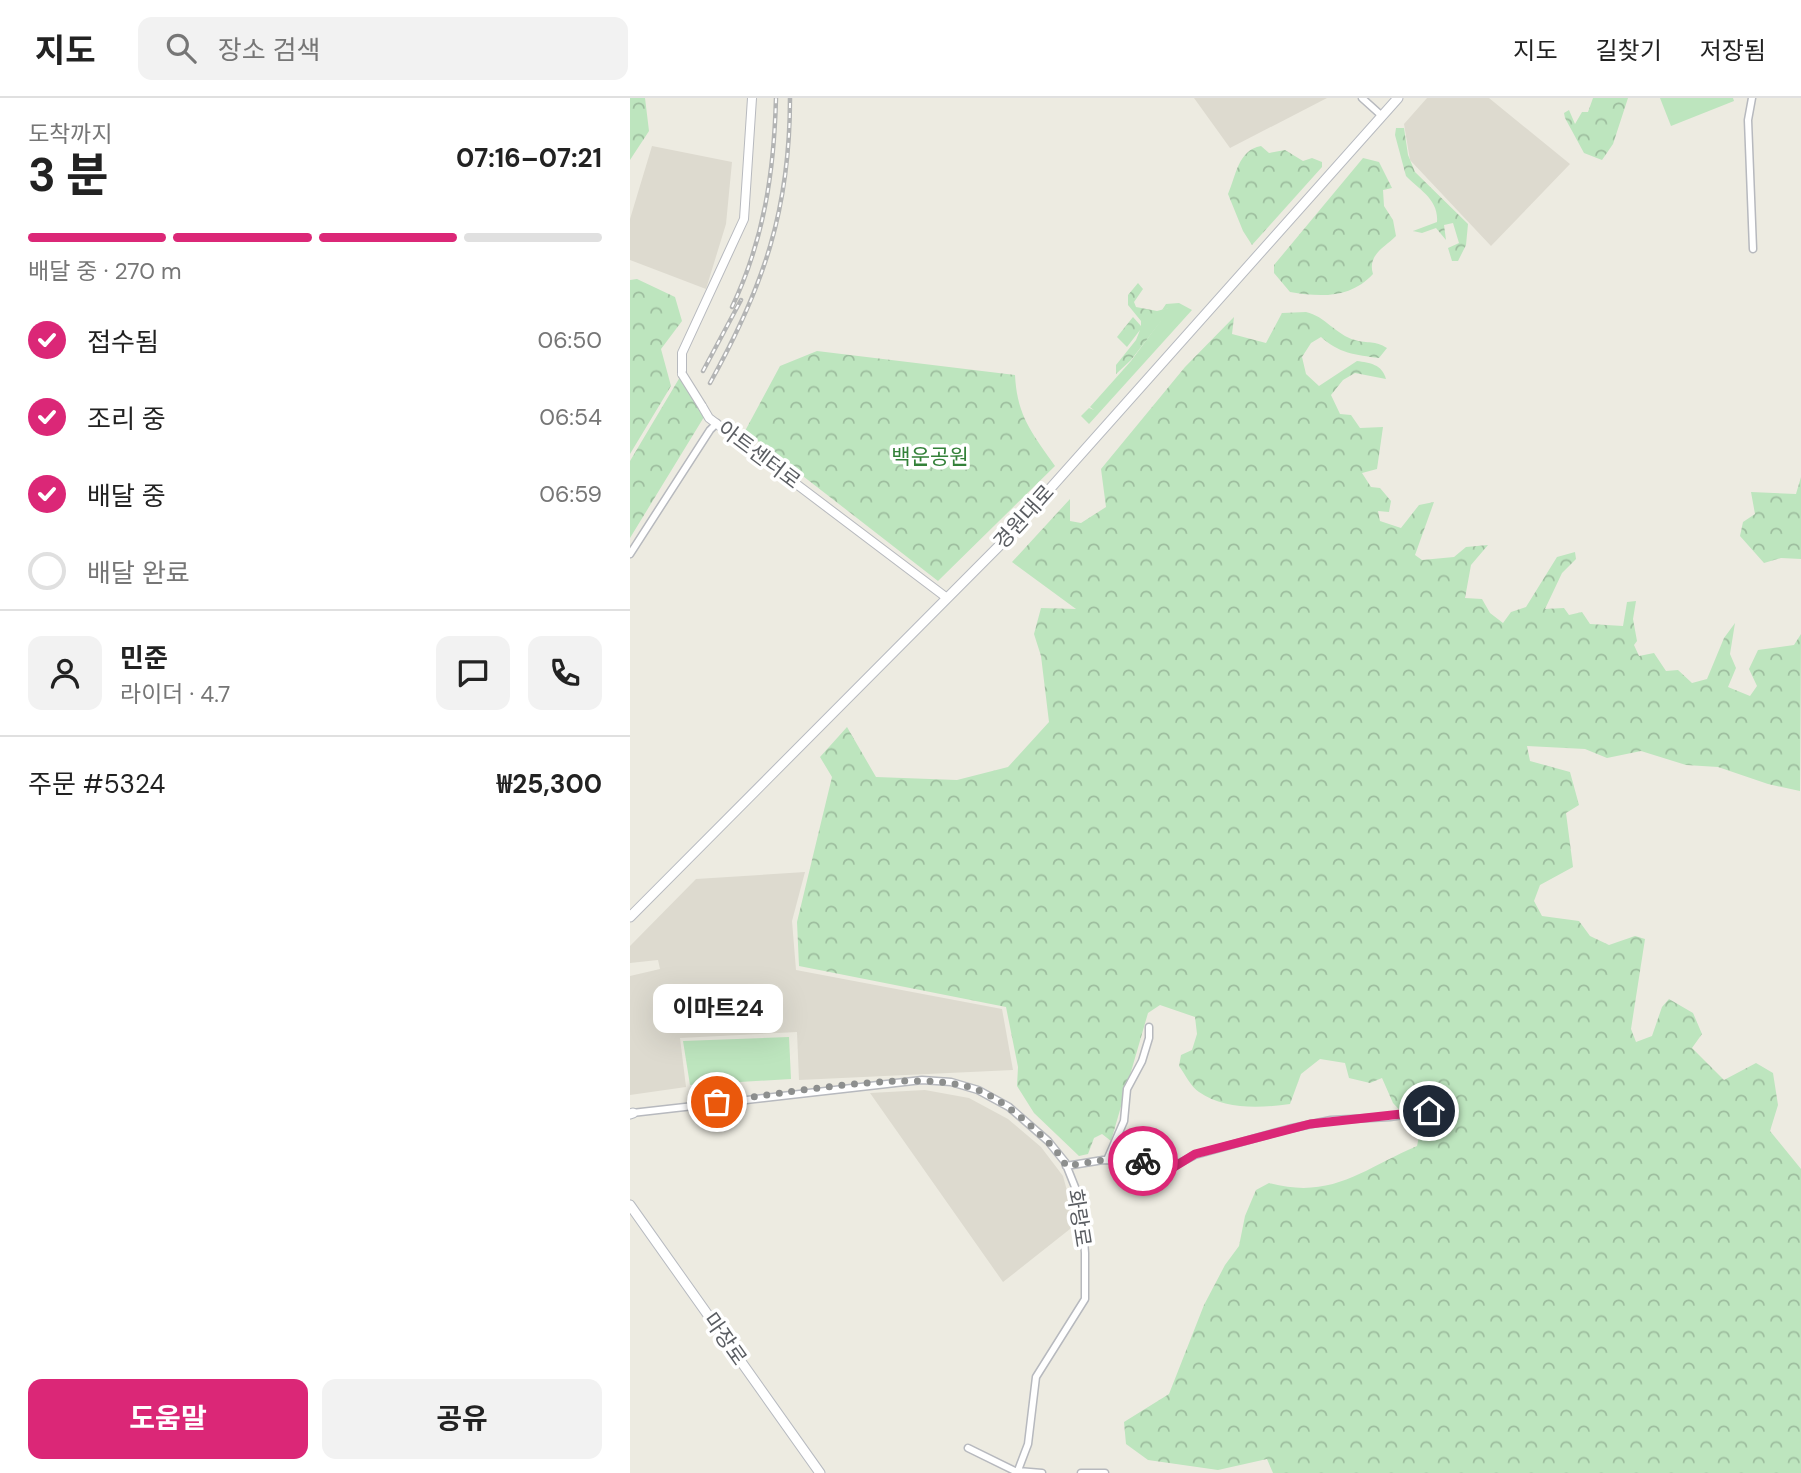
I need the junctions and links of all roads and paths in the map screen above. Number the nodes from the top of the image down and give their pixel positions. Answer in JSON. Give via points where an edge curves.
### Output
{"nodes":[{"id":1,"x":752,"y":98,"type":"edge"},
{"id":2,"x":1362,"y":98,"type":"edge"},
{"id":3,"x":1398,"y":98,"type":"edge"},
{"id":4,"x":1752,"y":98,"type":"edge"},
{"id":5,"x":1382,"y":116,"type":"junction"},
{"id":6,"x":1753,"y":249,"type":"dead end"},
{"id":7,"x":717,"y":424,"type":"junction"},
{"id":8,"x":630,"y":554,"type":"edge"},
{"id":9,"x":947,"y":597,"type":"junction"},
{"id":10,"x":630,"y":917,"type":"edge"},
{"id":11,"x":1149,"y":1027,"type":"dead end"},
{"id":12,"x":1429,"y":1111,"type":"dead end"},
{"id":13,"x":631,"y":1113,"type":"edge"},
{"id":14,"x":1107,"y":1160,"type":"junction"},
{"id":15,"x":1066,"y":1166,"type":"junction"},
{"id":16,"x":630,"y":1205,"type":"edge"},
{"id":17,"x":968,"y":1448,"type":"dead end"},
{"id":18,"x":1018,"y":1472,"type":"edge"},
{"id":19,"x":820,"y":1473,"type":"edge"},
{"id":20,"x":1042,"y":1473,"type":"edge"},
{"id":21,"x":1081,"y":1473,"type":"edge"},
{"id":22,"x":1105,"y":1473,"type":"edge"}],
"edges":[{"from":1,"to":7,"type":"street","name":"아트센터로","bridge":true,"via":[[744,219],[682,353],[682,374]]},
{"from":2,"to":5,"type":"street"},
{"from":3,"to":5,"type":"main road","name":"경원대로"},
{"from":4,"to":6,"type":"street","via":[[1748,120]]},
{"from":5,"to":9,"type":"main road","name":"경원대로","via":[[1055,484]]},
{"from":7,"to":8,"type":"street"},
{"from":7,"to":9,"type":"street","name":"아트센터로"},
{"from":9,"to":10,"type":"main road","name":"경원대로"},
{"from":11,"to":14,"type":"street","via":[[1149,1038],[1127,1089],[1124,1121]]},
{"from":12,"to":14,"type":"street","via":[[1299,1127],[1195,1154],[1174,1167]]},
{"from":13,"to":15,"type":"street","name":"화랑로","via":[[897,1081],[951,1082],[1009,1107],[1048,1141]]},
{"from":14,"to":15,"type":"street"},
{"from":15,"to":18,"type":"street","name":"화랑로","via":[[1081,1202],[1085,1299],[1037,1377],[1028,1444]]},
{"from":16,"to":19,"type":"main road","name":"마장로"},
{"from":17,"to":18,"type":"street"},
{"from":18,"to":20,"type":"street"},
{"from":21,"to":22,"type":"street"}]}
